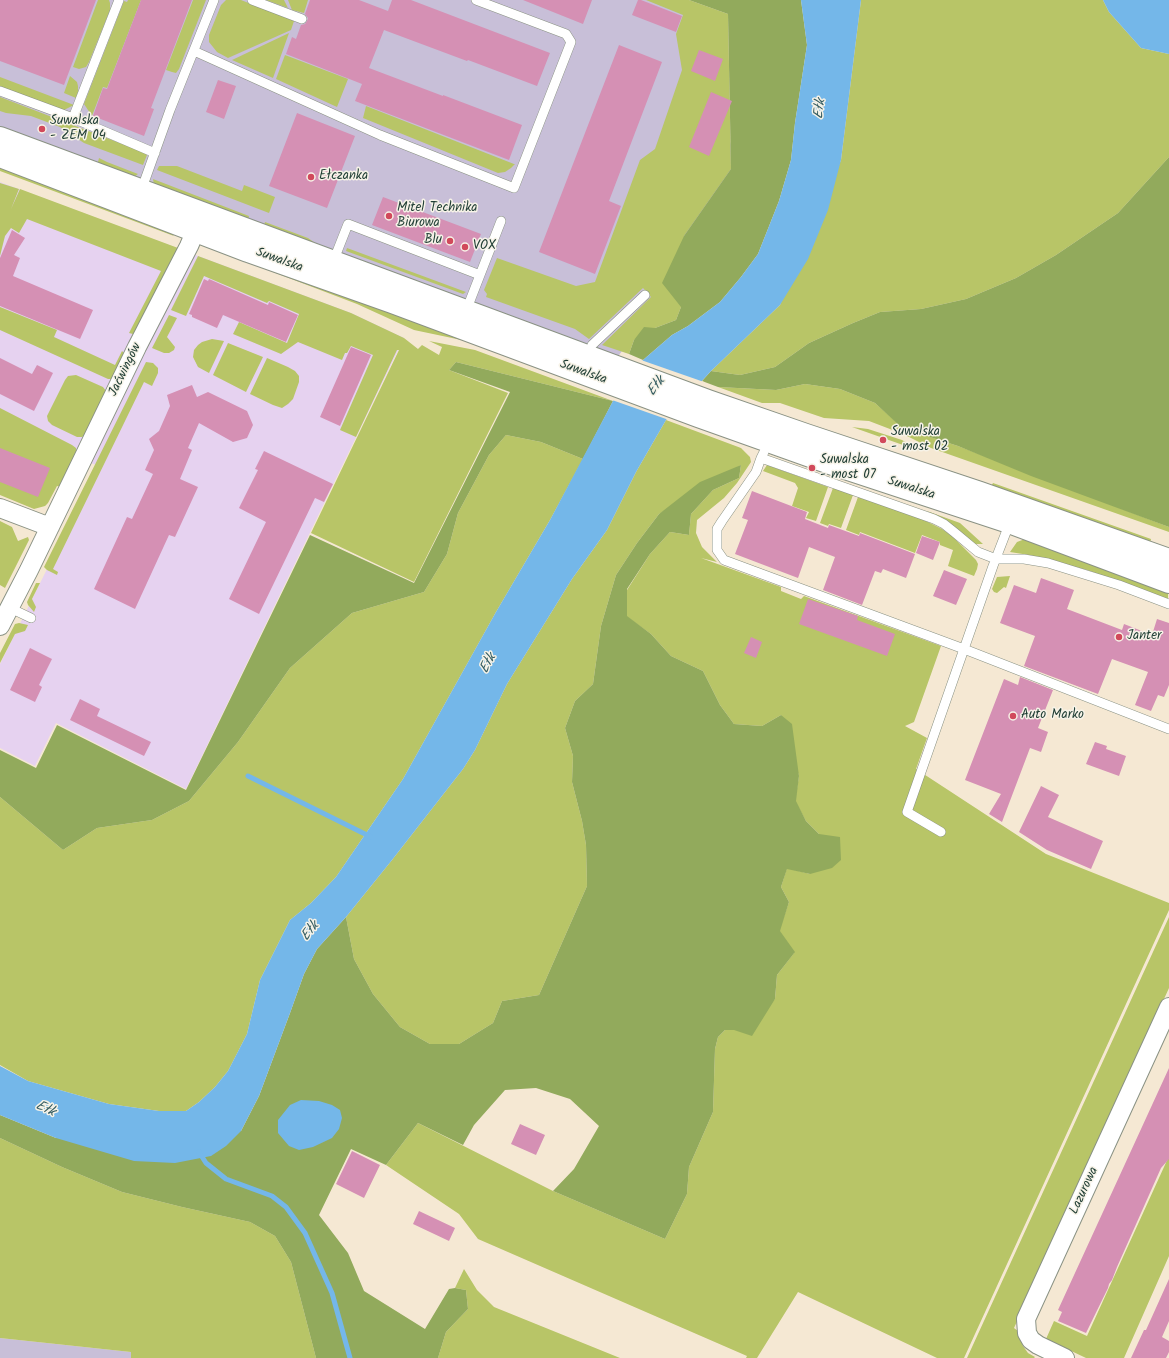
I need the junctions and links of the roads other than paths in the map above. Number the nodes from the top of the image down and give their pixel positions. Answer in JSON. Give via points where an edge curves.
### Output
{"nodes":[{"id":1,"x":118,"y":0,"type":"edge"},
{"id":2,"x":214,"y":0,"type":"edge"},
{"id":3,"x":252,"y":0,"type":"edge"},
{"id":4,"x":476,"y":0,"type":"edge"},
{"id":5,"x":302,"y":19,"type":"dead end"},
{"id":6,"x":194,"y":51,"type":"junction"},
{"id":7,"x":0,"y":91,"type":"edge"},
{"id":8,"x":73,"y":118,"type":"junction"},
{"id":9,"x":0,"y":138,"type":"edge"},
{"id":10,"x":155,"y":153,"type":"junction"},
{"id":11,"x":0,"y":156,"type":"edge"},
{"id":12,"x":138,"y":199,"type":"junction"},
{"id":13,"x":501,"y":221,"type":"dead end"},
{"id":14,"x":200,"y":222,"type":"junction"},
{"id":15,"x":330,"y":270,"type":"junction"},
{"id":16,"x":480,"y":275,"type":"junction"},
{"id":17,"x":645,"y":295,"type":"dead end"},
{"id":18,"x":463,"y":319,"type":"junction"},
{"id":19,"x":588,"y":356,"type":"junction"},
{"id":20,"x":606,"y":372,"type":"junction"},
{"id":21,"x":768,"y":441,"type":"junction"},
{"id":22,"x":0,"y":508,"type":"edge"},
{"id":23,"x":1012,"y":514,"type":"junction"},
{"id":24,"x":50,"y":527,"type":"junction"},
{"id":25,"x":996,"y":559,"type":"junction"},
{"id":26,"x":1169,"y":560,"type":"edge"},
{"id":27,"x":1169,"y":582,"type":"edge"},
{"id":28,"x":1169,"y":604,"type":"edge"},
{"id":29,"x":10,"y":608,"type":"junction"},
{"id":30,"x":31,"y":618,"type":"dead end"},
{"id":31,"x":0,"y":626,"type":"edge"},
{"id":32,"x":964,"y":649,"type":"junction"},
{"id":33,"x":1169,"y":729,"type":"edge"},
{"id":34,"x":941,"y":832,"type":"dead end"},
{"id":35,"x":1169,"y":1007,"type":"edge"},
{"id":36,"x":1065,"y":1358,"type":"edge"}],
"edges":[{"from":1,"to":8,"type":"lane"},
{"from":2,"to":6,"type":"lane"},
{"from":3,"to":5,"type":"lane"},
{"from":4,"to":6,"type":"lane","via":[[566,34],[571,42],[514,188],[380,135]]},
{"from":6,"to":10,"type":"lane"},
{"from":7,"to":8,"type":"lane"},
{"from":8,"to":10,"type":"lane"},
{"from":9,"to":12,"type":"street","name":"Suwalska"},
{"from":10,"to":12,"type":"lane"},
{"from":11,"to":12,"type":"street","name":"Suwalska"},
{"from":12,"to":14,"type":"street","name":"Suwalska"},
{"from":13,"to":16,"type":"lane"},
{"from":14,"to":15,"type":"street","name":"Suwalska"},
{"from":14,"to":24,"type":"street","name":"Jaćwingów"},
{"from":15,"to":16,"type":"lane","via":[[348,224]]},
{"from":15,"to":18,"type":"street","name":"Suwalska"},
{"from":16,"to":18,"type":"lane"},
{"from":17,"to":19,"type":"lane","via":[[592,345]]},
{"from":18,"to":19,"type":"street","name":"Suwalska"},
{"from":18,"to":20,"type":"street","name":"Suwalska"},
{"from":19,"to":20,"type":"street","name":"Suwalska"},
{"from":20,"to":21,"type":"street","name":"Suwalska","via":[[703,408]]},
{"from":21,"to":23,"type":"street","name":"Suwalska"},
{"from":21,"to":25,"type":"lane","via":[[944,524],[978,552]]},
{"from":21,"to":32,"type":"lane","via":[[756,472],[718,529],[718,550],[724,560]]},
{"from":22,"to":24,"type":"street"},
{"from":23,"to":25,"type":"lane"},
{"from":23,"to":26,"type":"street","name":"Suwalska"},
{"from":23,"to":27,"type":"street","name":"Suwalska"},
{"from":24,"to":29,"type":"street","name":"Jaćwingów"},
{"from":25,"to":28,"type":"lane","via":[[1024,559],[1048,563]]},
{"from":25,"to":32,"type":"lane"},
{"from":29,"to":30,"type":"lane"},
{"from":29,"to":31,"type":"street","name":"Jaćwingów"},
{"from":32,"to":33,"type":"lane"},
{"from":32,"to":34,"type":"lane","via":[[907,812]]},
{"from":35,"to":36,"type":"street","name":"Lazurowa","via":[[1026,1319],[1027,1333],[1031,1340],[1038,1346]]}]}
